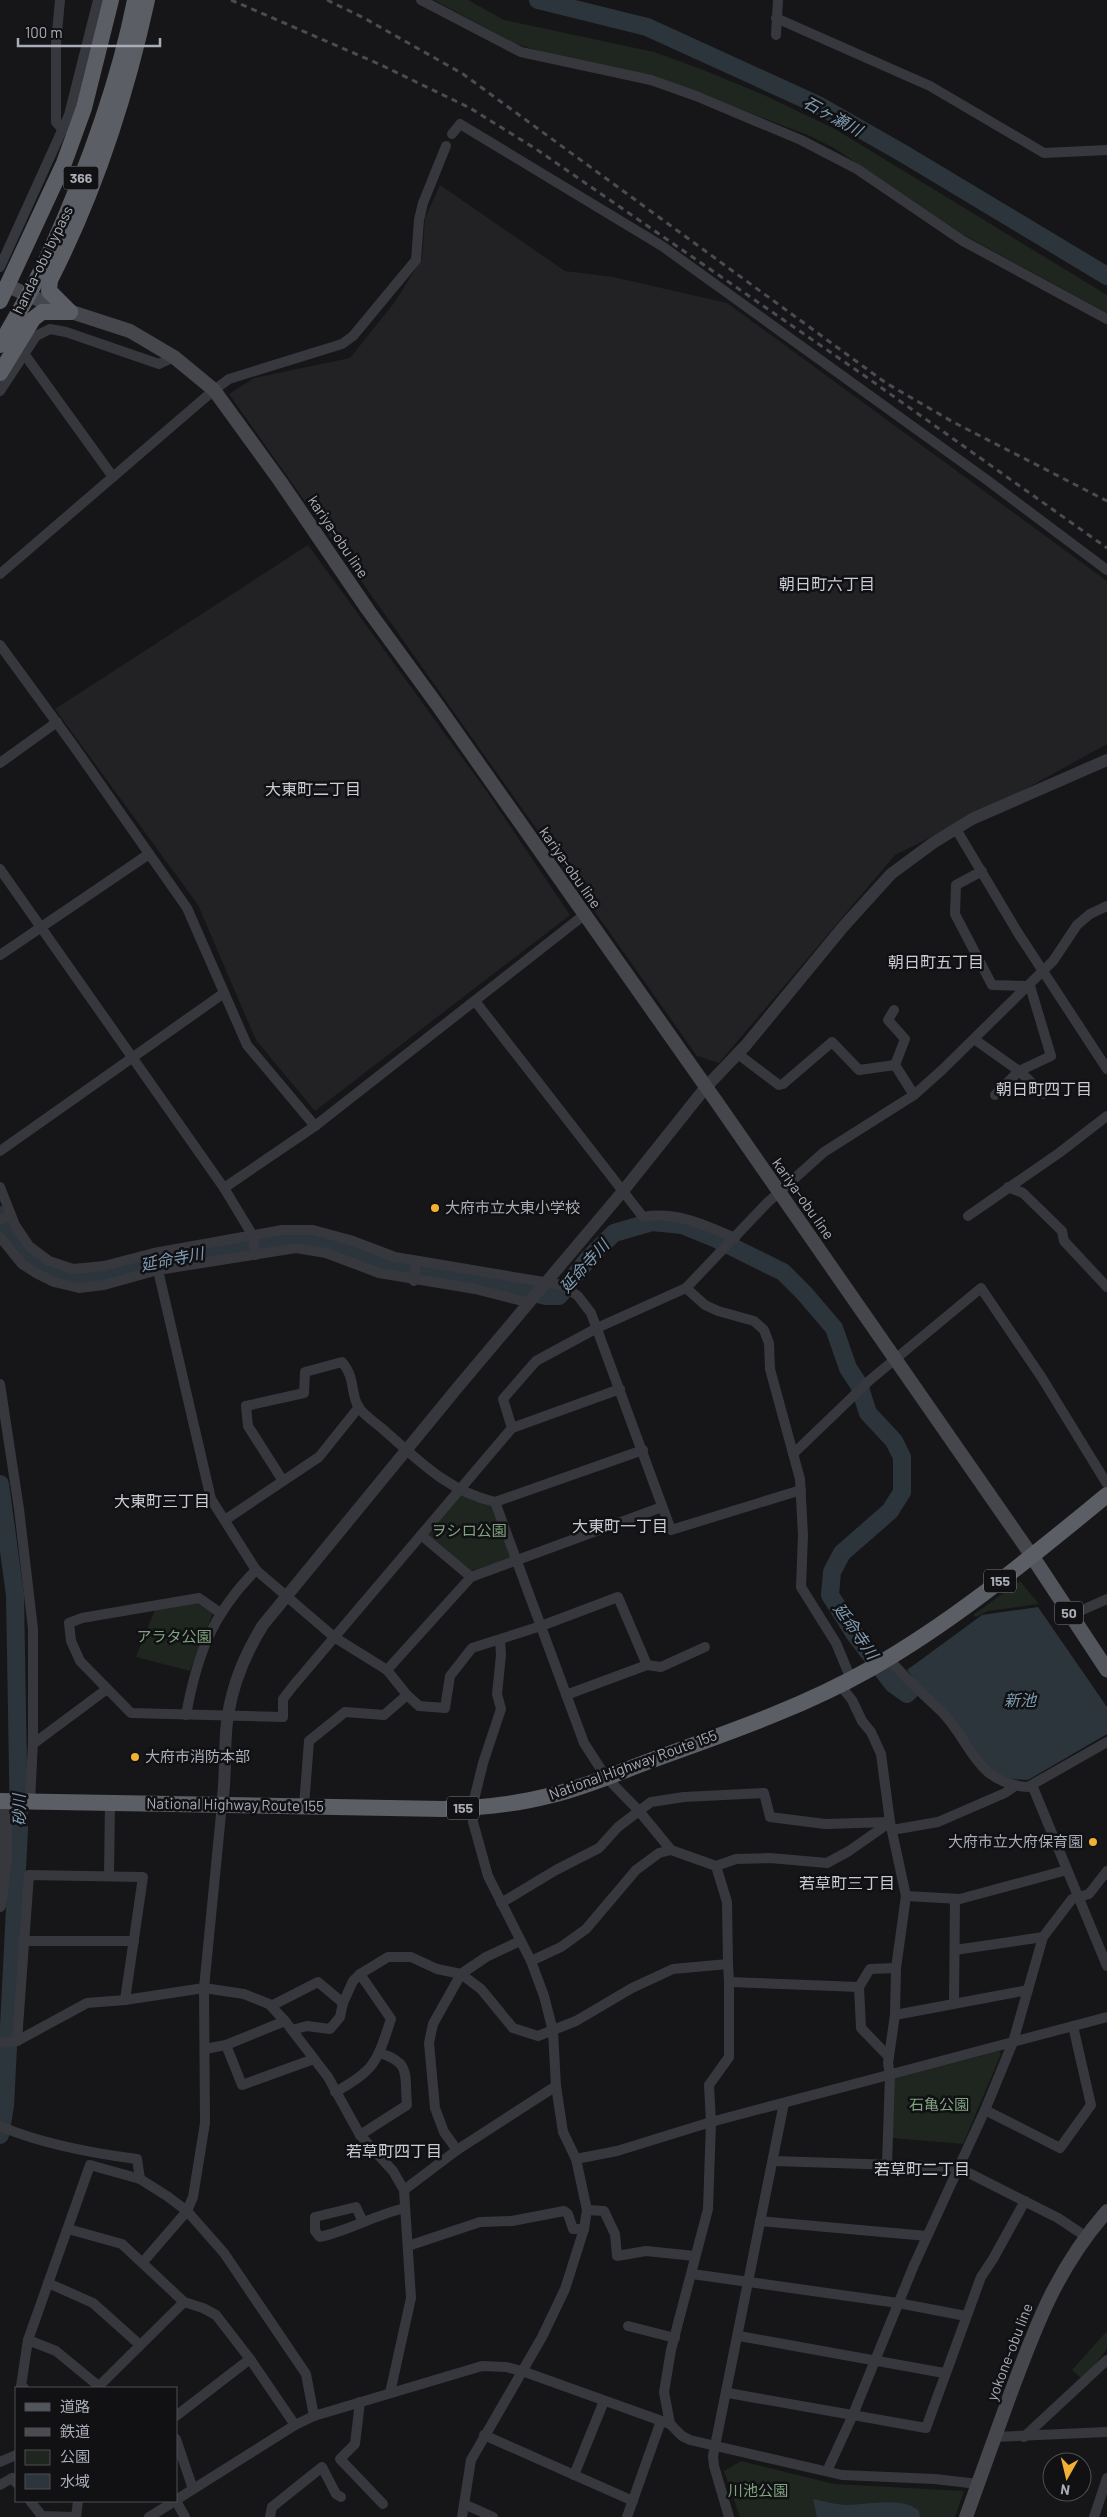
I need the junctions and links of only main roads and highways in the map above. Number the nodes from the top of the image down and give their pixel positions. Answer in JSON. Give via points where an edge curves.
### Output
{"nodes":[{"id":1,"x":110,"y":0,"type":"edge"},
{"id":2,"x":135,"y":0,"type":"edge"},
{"id":3,"x":147,"y":0,"type":"edge"},
{"id":4,"x":8,"y":286,"type":"junction"},
{"id":5,"x":0,"y":301,"type":"edge"},
{"id":6,"x":70,"y":312,"type":"junction"},
{"id":7,"x":0,"y":345,"type":"edge"},
{"id":8,"x":0,"y":373,"type":"edge"},
{"id":9,"x":1107,"y":1495,"type":"edge"},
{"id":10,"x":1032,"y":1556,"type":"junction"},
{"id":11,"x":1107,"y":1670,"type":"edge"},
{"id":12,"x":4,"y":1801,"type":"edge"},
{"id":13,"x":1107,"y":2211,"type":"edge"},
{"id":14,"x":966,"y":2517,"type":"edge"}],
"edges":[{"from":1,"to":4,"type":"highway","number":"366","via":[[84,108],[64,163]]},
{"from":2,"to":7,"type":"highway","name":"handa-obu bypass","number":"366","bridge":true,"via":[[109,98],[80,181],[50,253]]},
{"from":3,"to":6,"type":"highway","number":"366","via":[[120,106],[90,192],[50,280],[48,291]]},
{"from":4,"to":5,"type":"highway","number":"366"},
{"from":4,"to":6,"type":"main road","name":"kariya-obu line"},
{"from":6,"to":8,"type":"highway","via":[[42,312],[33,318]]},
{"from":6,"to":10,"type":"main road","name":"kariya-obu line","via":[[130,332],[174,357],[214,390],[879,1337],[897,1358]]},
{"from":9,"to":10,"type":"highway","name":"National Highway Route 155","number":"155"},
{"from":10,"to":11,"type":"main road","number":"50"},
{"from":10,"to":12,"type":"highway","name":"National Highway Route 155","number":"155","via":[[963,1610],[845,1682],[794,1705],[548,1796],[472,1808]]},
{"from":13,"to":14,"type":"main road","name":"yokone-obu line","via":[[1085,2236],[1038,2318]]}]}
